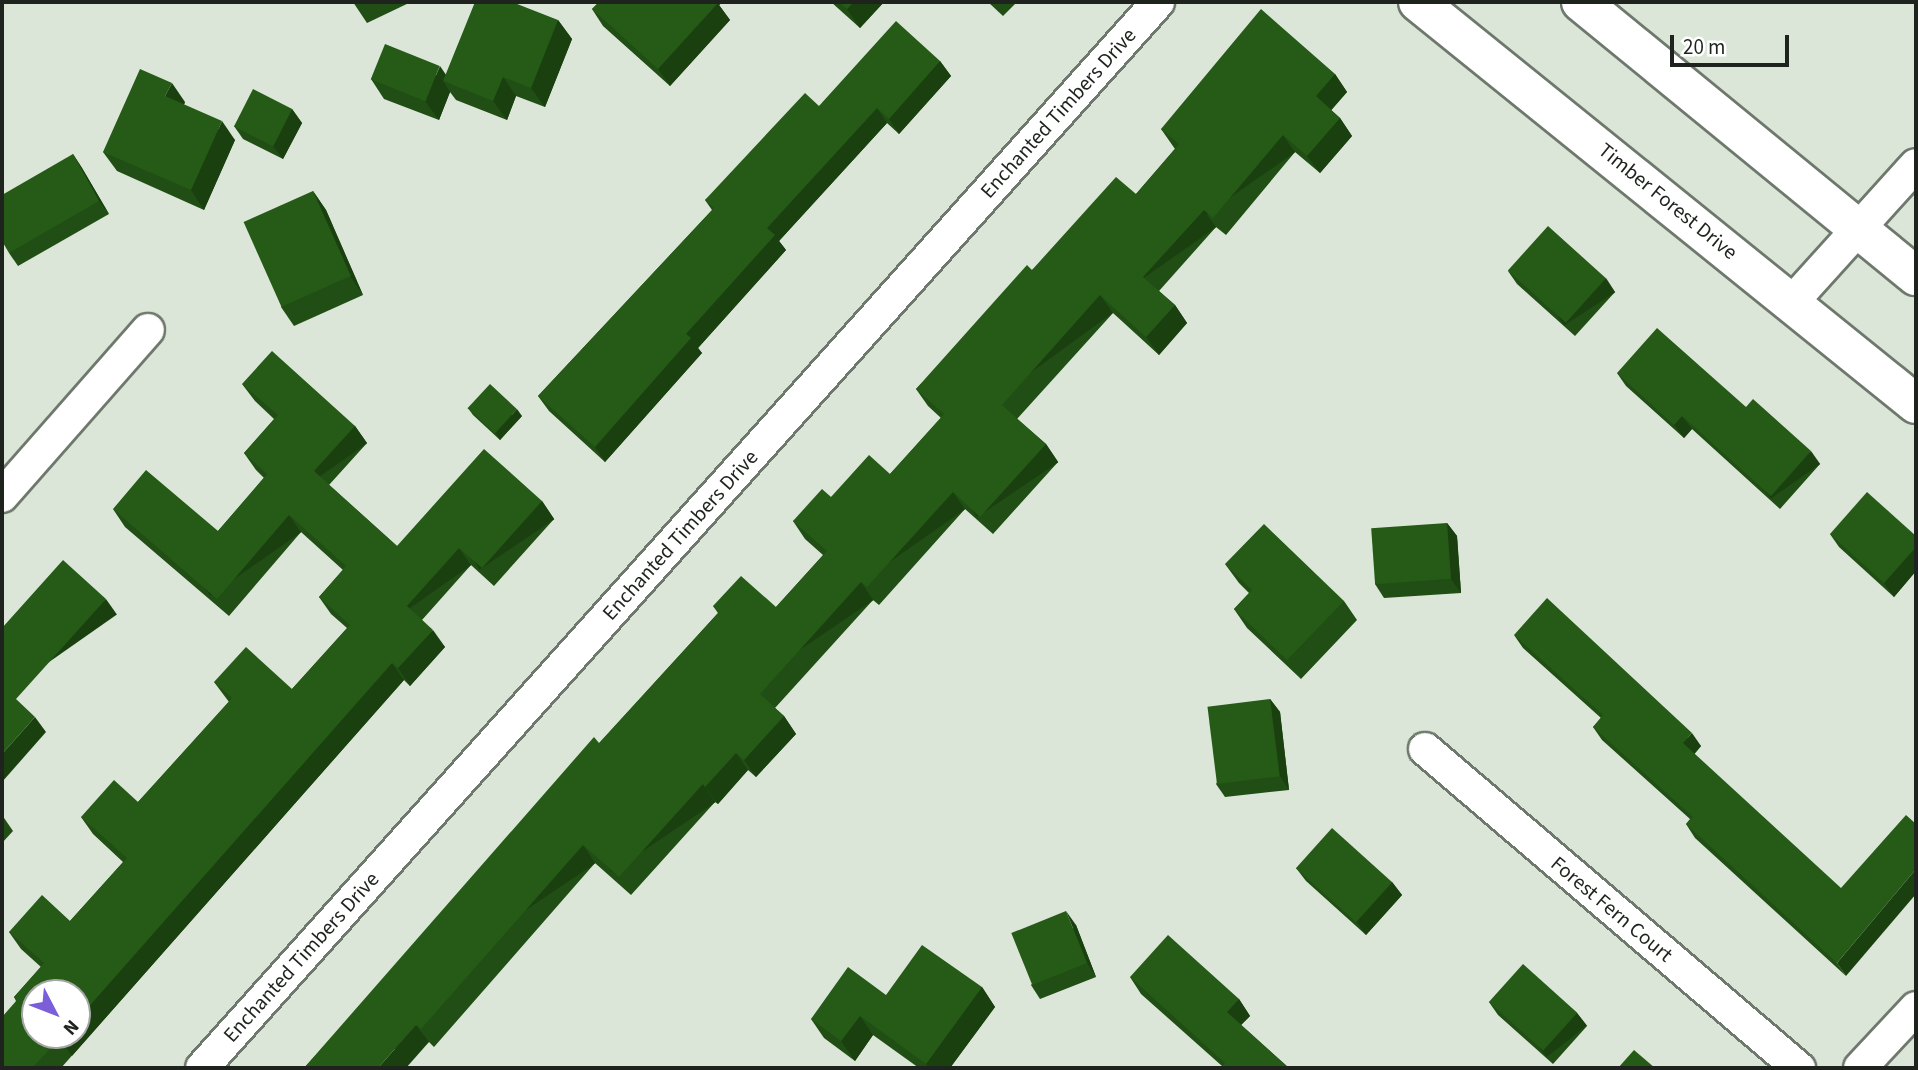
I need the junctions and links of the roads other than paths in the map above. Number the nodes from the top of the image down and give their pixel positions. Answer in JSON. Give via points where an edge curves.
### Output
{"nodes":[{"id":1,"x":1158,"y":2,"type":"edge"},
{"id":2,"x":1418,"y":2,"type":"edge"},
{"id":3,"x":1581,"y":2,"type":"edge"},
{"id":4,"x":1916,"y":165,"type":"edge"},
{"id":5,"x":1858,"y":230,"type":"junction"},
{"id":6,"x":1916,"y":276,"type":"edge"},
{"id":7,"x":1793,"y":301,"type":"junction"},
{"id":8,"x":148,"y":330,"type":"dead end"},
{"id":9,"x":1916,"y":404,"type":"edge"},
{"id":10,"x":2,"y":496,"type":"edge"},
{"id":11,"x":1425,"y":749,"type":"dead end"},
{"id":12,"x":1916,"y":1008,"type":"edge"},
{"id":13,"x":202,"y":1068,"type":"edge"},
{"id":14,"x":1799,"y":1068,"type":"edge"},
{"id":15,"x":1860,"y":1068,"type":"edge"}],
"edges":[{"from":1,"to":13,"type":"street","name":"Enchanted Timbers Drive"},
{"from":2,"to":7,"type":"street","name":"Timber Forest Drive"},
{"from":3,"to":5,"type":"street"},
{"from":4,"to":5,"type":"street"},
{"from":5,"to":6,"type":"street"},
{"from":5,"to":7,"type":"street"},
{"from":7,"to":9,"type":"street","name":"Timber Forest Drive"},
{"from":8,"to":10,"type":"street"},
{"from":11,"to":14,"type":"street","name":"Forest Fern Court"},
{"from":12,"to":15,"type":"street"}]}
